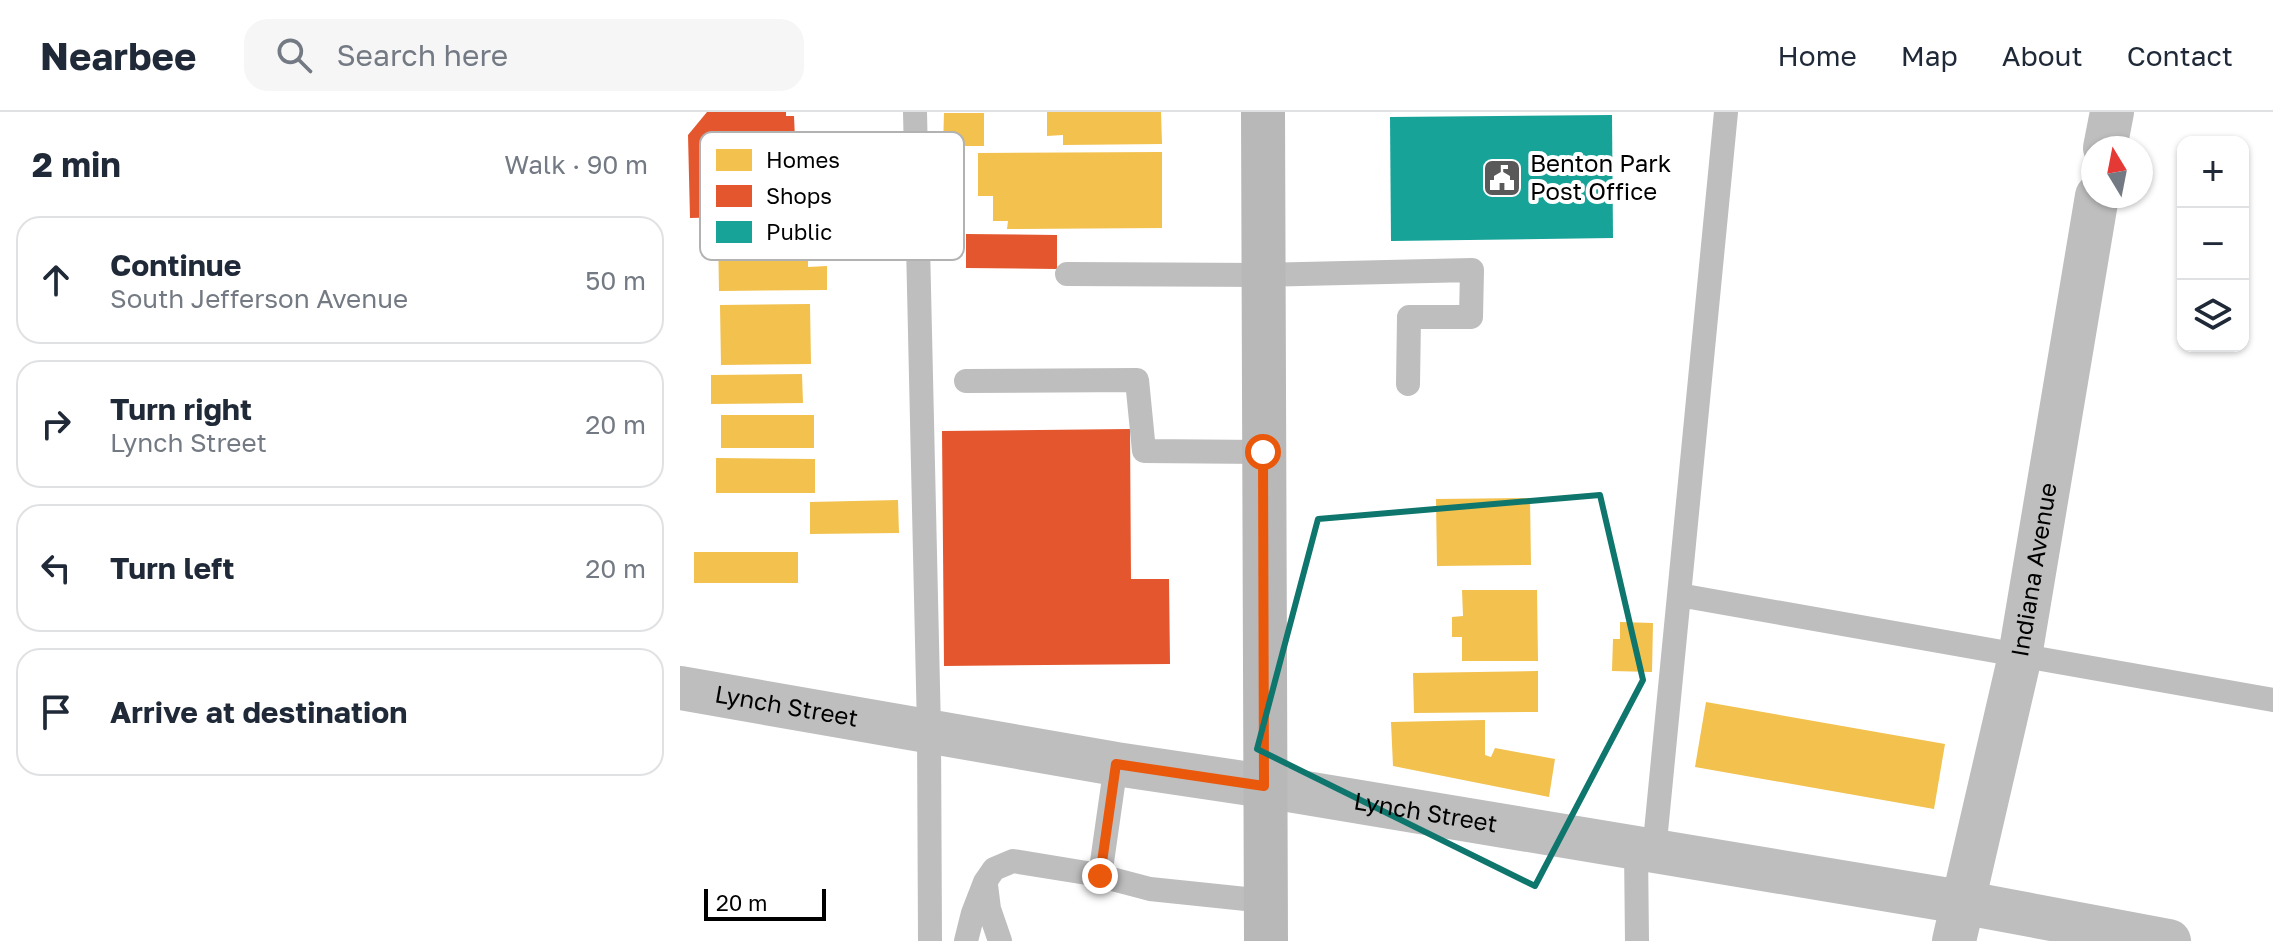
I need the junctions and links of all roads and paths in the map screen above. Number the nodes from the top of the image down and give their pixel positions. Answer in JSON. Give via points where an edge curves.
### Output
{"nodes":[{"id":1,"x":915,"y":112,"type":"edge"},
{"id":2,"x":1263,"y":112,"type":"edge"},
{"id":3,"x":1726,"y":112,"type":"edge"},
{"id":4,"x":2112,"y":112,"type":"edge"},
{"id":5,"x":915,"y":132,"type":"edge"},
{"id":6,"x":2107,"y":136,"type":"edge"},
{"id":7,"x":2095,"y":208,"type":"edge"},
{"id":8,"x":918,"y":260,"type":"edge"},
{"id":9,"x":1067,"y":274,"type":"dead end"},
{"id":10,"x":1264,"y":275,"type":"junction"},
{"id":11,"x":966,"y":381,"type":"dead end"},
{"id":12,"x":1408,"y":384,"type":"dead end"},
{"id":13,"x":1263,"y":452,"type":"junction"},
{"id":14,"x":1679,"y":595,"type":"junction"},
{"id":15,"x":2020,"y":656,"type":"junction"},
{"id":16,"x":680,"y":688,"type":"edge"},
{"id":17,"x":2273,"y":700,"type":"edge"},
{"id":18,"x":929,"y":730,"type":"junction"},
{"id":19,"x":1116,"y":764,"type":"junction"},
{"id":20,"x":1264,"y":786,"type":"junction"},
{"id":21,"x":1645,"y":851,"type":"junction"},
{"id":22,"x":1100,"y":876,"type":"junction"},
{"id":23,"x":985,"y":882,"type":"junction"},
{"id":24,"x":1266,"y":921,"type":"edge"},
{"id":25,"x":1958,"y":922,"type":"edge"},
{"id":26,"x":930,"y":941,"type":"edge"},
{"id":27,"x":966,"y":941,"type":"edge"},
{"id":28,"x":1000,"y":941,"type":"edge"},
{"id":29,"x":1637,"y":941,"type":"edge"},
{"id":30,"x":2169,"y":941,"type":"edge"}],
"edges":[{"from":1,"to":5,"type":"lane"},
{"from":2,"to":10,"type":"main road"},
{"from":3,"to":14,"type":"lane"},
{"from":4,"to":6,"type":"street"},
{"from":7,"to":15,"type":"street","name":"Indiana Avenue"},
{"from":8,"to":18,"type":"lane"},
{"from":9,"to":10,"type":"lane"},
{"from":10,"to":12,"type":"lane","via":[[1472,270],[1471,317],[1409,317]]},
{"from":10,"to":13,"type":"main road"},
{"from":11,"to":13,"type":"lane","via":[[1137,380],[1144,451]]},
{"from":13,"to":20,"type":"main road"},
{"from":14,"to":15,"type":"lane"},
{"from":14,"to":21,"type":"lane"},
{"from":15,"to":17,"type":"lane"},
{"from":15,"to":25,"type":"street","name":"Indiana Avenue"},
{"from":16,"to":18,"type":"street","name":"Lynch Street"},
{"from":18,"to":19,"type":"street","name":"Lynch Street"},
{"from":18,"to":26,"type":"lane"},
{"from":19,"to":20,"type":"street","name":"Lynch Street"},
{"from":19,"to":22,"type":"lane"},
{"from":20,"to":21,"type":"street","name":"Lynch Street"},
{"from":20,"to":24,"type":"main road"},
{"from":21,"to":25,"type":"street","name":"Lynch Street"},
{"from":21,"to":29,"type":"lane"},
{"from":22,"to":23,"type":"lane","via":[[1013,861],[994,869]]},
{"from":22,"to":24,"type":"lane"},
{"from":23,"to":27,"type":"lane"},
{"from":23,"to":28,"type":"lane"},
{"from":25,"to":30,"type":"street","name":"Lynch Street"}]}
